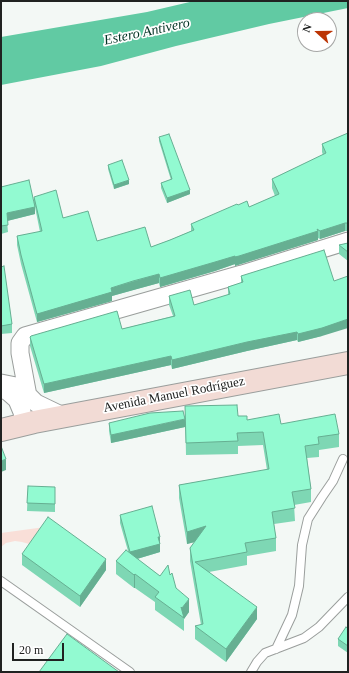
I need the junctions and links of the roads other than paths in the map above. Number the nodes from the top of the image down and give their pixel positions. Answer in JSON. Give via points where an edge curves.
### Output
{"nodes":[{"id":1,"x":348,"y":241,"type":"edge"},
{"id":2,"x":348,"y":363,"type":"edge"},
{"id":3,"x":1,"y":384,"type":"edge"},
{"id":4,"x":1,"y":388,"type":"edge"},
{"id":5,"x":28,"y":396,"type":"junction"},
{"id":6,"x":63,"y":416,"type":"junction"},
{"id":7,"x":24,"y":424,"type":"junction"},
{"id":8,"x":1,"y":430,"type":"edge"},
{"id":9,"x":343,"y":459,"type":"dead end"},
{"id":10,"x":1,"y":581,"type":"edge"},
{"id":11,"x":348,"y":597,"type":"edge"},
{"id":12,"x":276,"y":649,"type":"junction"},
{"id":13,"x":130,"y":672,"type":"edge"},
{"id":14,"x":251,"y":672,"type":"edge"}],
"edges":[{"from":1,"to":5,"type":"street","via":[[25,336],[20,343],[20,353]]},
{"from":2,"to":6,"type":"main road","name":"Avenida Manuel Rodríguez"},
{"from":3,"to":5,"type":"street","via":[[16,386]]},
{"from":4,"to":7,"type":"street","via":[[16,400]]},
{"from":5,"to":6,"type":"street","via":[[36,403]]},
{"from":6,"to":7,"type":"main road","name":"Avenida Manuel Rodríguez"},
{"from":7,"to":8,"type":"main road","name":"Avenida Manuel Rodríguez"},
{"from":9,"to":12,"type":"lane","via":[[334,481],[308,519],[302,545],[299,586],[292,615]]},
{"from":10,"to":13,"type":"lane"},
{"from":11,"to":12,"type":"lane","via":[[319,627],[304,638]]},
{"from":12,"to":14,"type":"lane","via":[[265,653]]}]}
